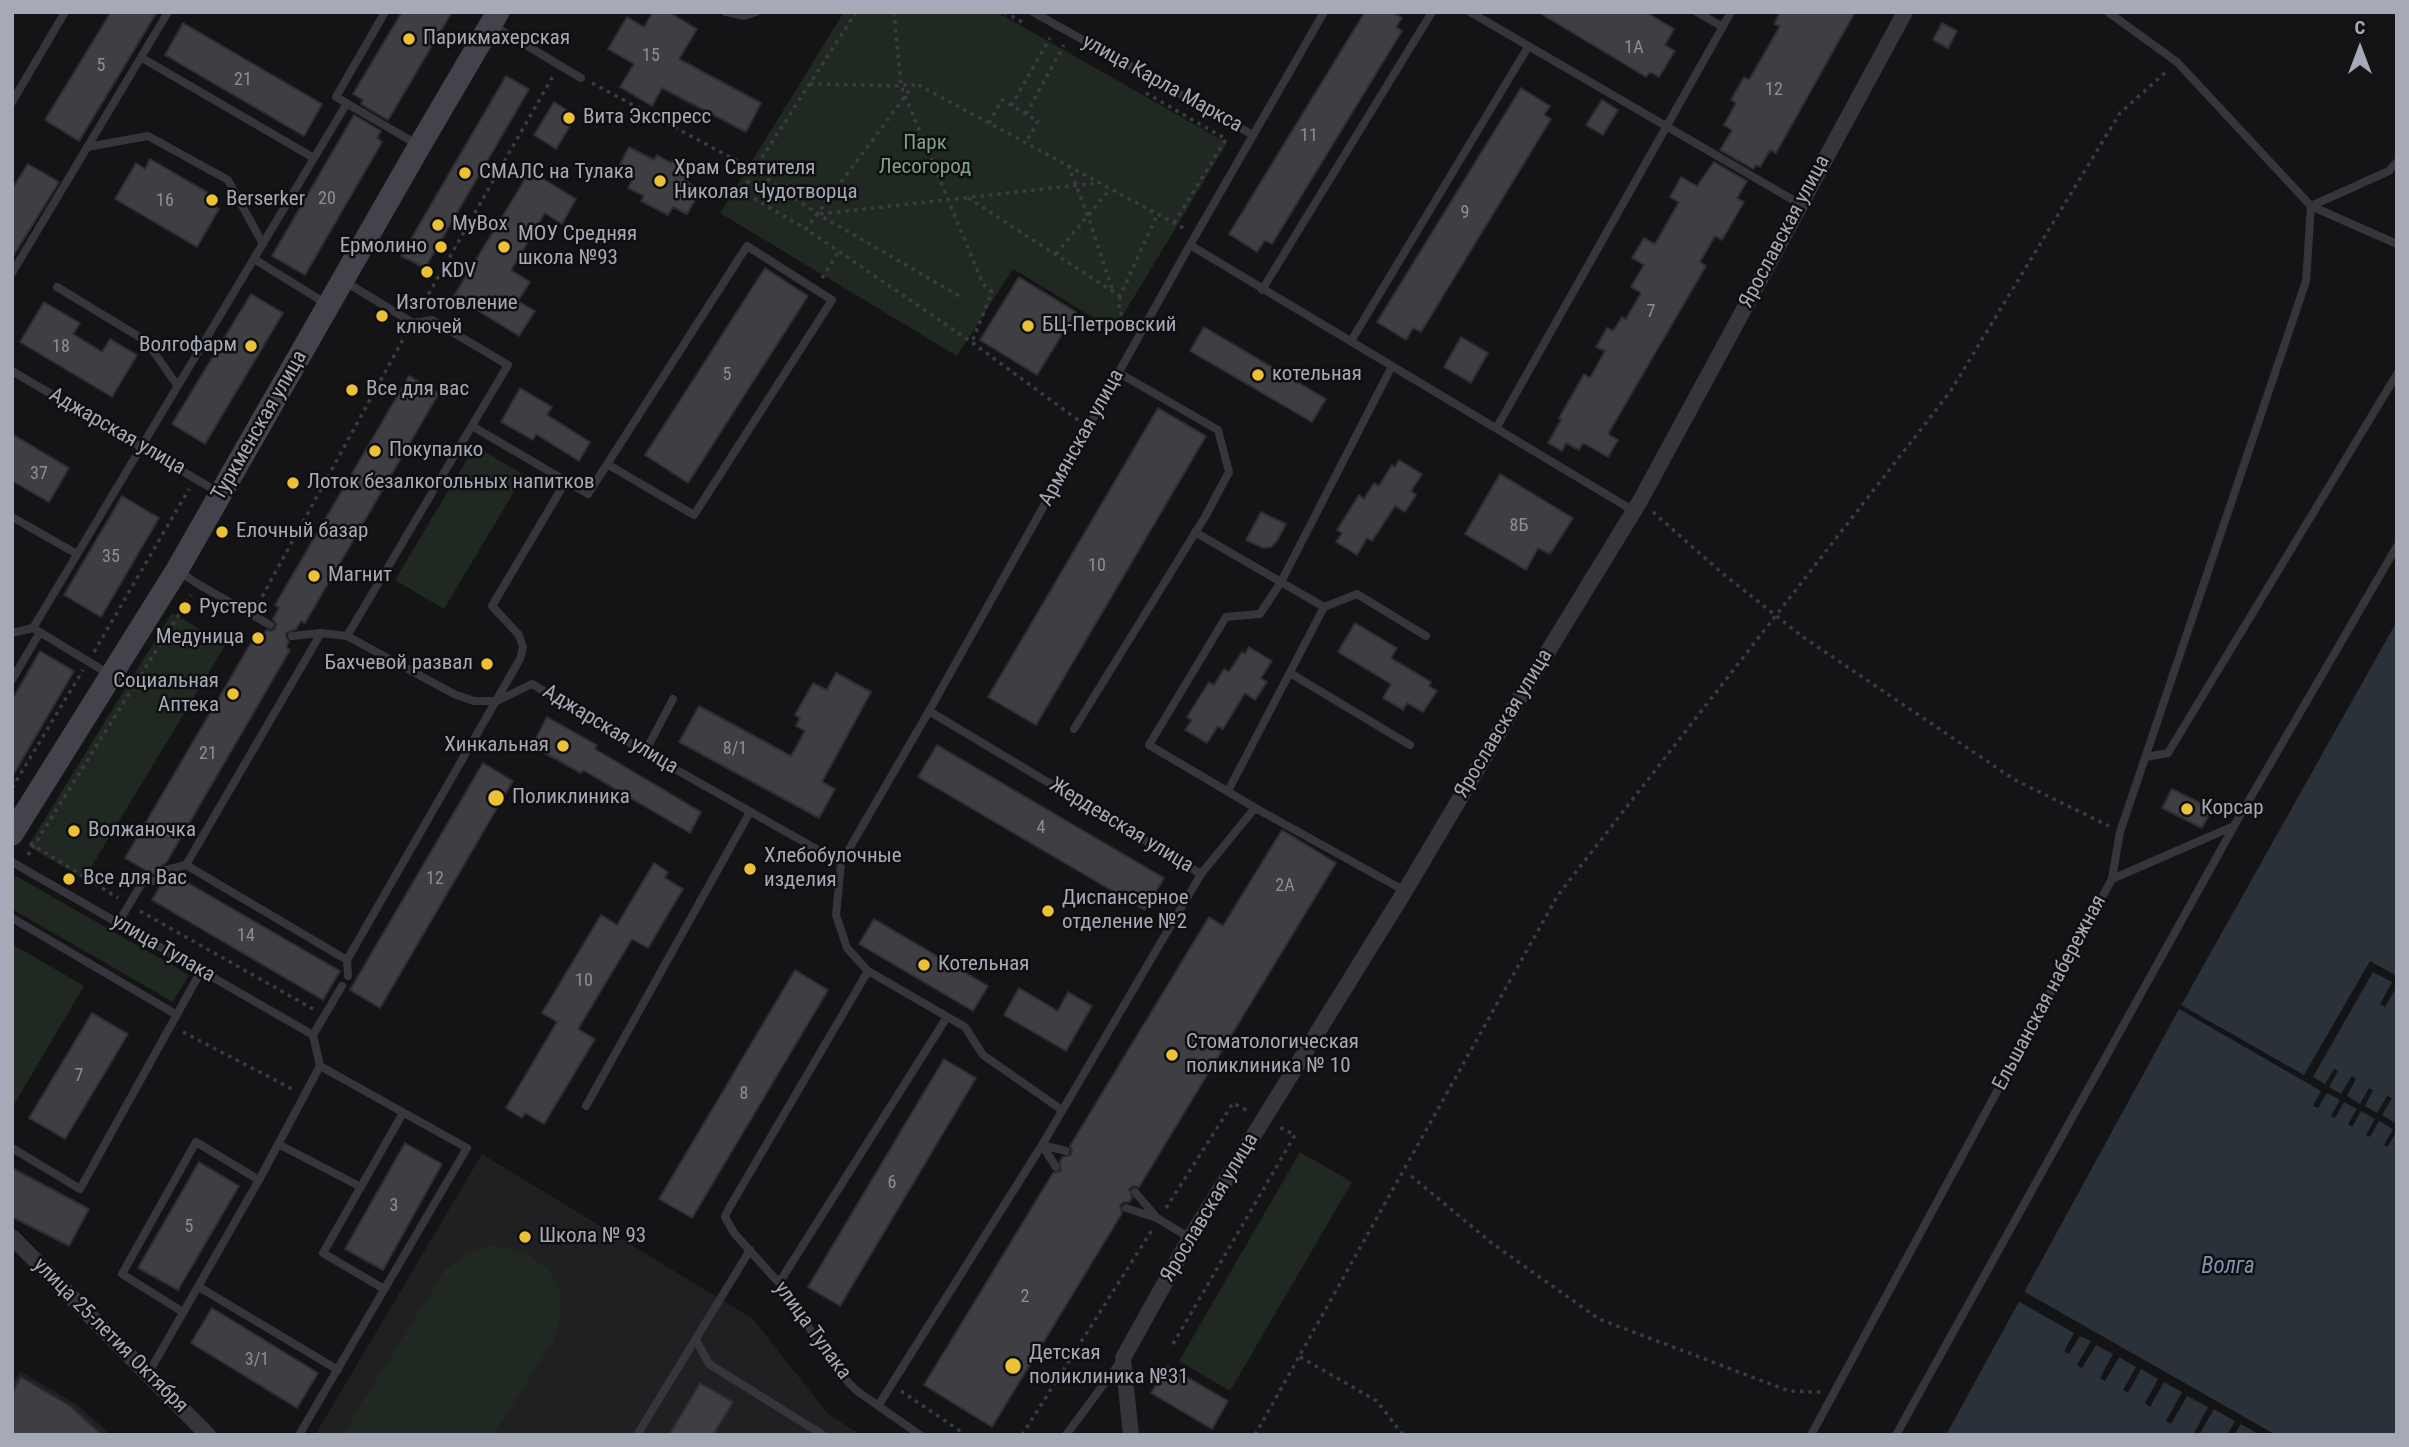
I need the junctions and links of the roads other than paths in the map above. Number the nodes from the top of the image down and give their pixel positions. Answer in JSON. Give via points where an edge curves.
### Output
{"nodes":[{"id":1,"x":65,"y":12,"type":"edge"},
{"id":2,"x":168,"y":12,"type":"edge"},
{"id":3,"x":385,"y":12,"type":"edge"},
{"id":4,"x":726,"y":12,"type":"edge"},
{"id":5,"x":756,"y":12,"type":"edge"},
{"id":6,"x":1033,"y":12,"type":"edge"},
{"id":7,"x":1324,"y":12,"type":"edge"},
{"id":8,"x":1432,"y":12,"type":"edge"},
{"id":9,"x":1470,"y":12,"type":"edge"},
{"id":10,"x":1697,"y":12,"type":"edge"},
{"id":11,"x":1731,"y":12,"type":"edge"},
{"id":12,"x":1905,"y":12,"type":"edge"},
{"id":13,"x":2108,"y":12,"type":"edge"},
{"id":14,"x":495,"y":18,"type":"edge"},
{"id":15,"x":1723,"y":27,"type":"junction"},
{"id":16,"x":1528,"y":47,"type":"junction"},
{"id":17,"x":142,"y":58,"type":"junction"},
{"id":18,"x":581,"y":78,"type":"road end"},
{"id":19,"x":12,"y":102,"type":"edge"},
{"id":20,"x":347,"y":103,"type":"junction"},
{"id":21,"x":1666,"y":126,"type":"junction"},
{"id":22,"x":1253,"y":135,"type":"junction"},
{"id":23,"x":419,"y":145,"type":"junction"},
{"id":24,"x":87,"y":147,"type":"junction"},
{"id":25,"x":314,"y":158,"type":"junction"},
{"id":26,"x":2397,"y":162,"type":"edge"},
{"id":27,"x":1800,"y":204,"type":"junction"},
{"id":28,"x":2311,"y":206,"type":"junction"},
{"id":29,"x":263,"y":244,"type":"junction"},
{"id":30,"x":2397,"y":244,"type":"edge"},
{"id":31,"x":1190,"y":245,"type":"junction"},
{"id":32,"x":254,"y":259,"type":"junction"},
{"id":33,"x":12,"y":273,"type":"edge"},
{"id":34,"x":344,"y":281,"type":"junction"},
{"id":35,"x":57,"y":287,"type":"dead end"},
{"id":36,"x":1262,"y":289,"type":"junction"},
{"id":37,"x":329,"y":305,"type":"junction"},
{"id":38,"x":1351,"y":341,"type":"junction"},
{"id":39,"x":1392,"y":366,"type":"junction"},
{"id":40,"x":12,"y":371,"type":"edge"},
{"id":41,"x":1119,"y":373,"type":"junction"},
{"id":42,"x":2397,"y":374,"type":"edge"},
{"id":43,"x":177,"y":386,"type":"junction"},
{"id":44,"x":472,"y":426,"type":"junction"},
{"id":45,"x":1497,"y":427,"type":"junction"},
{"id":46,"x":140,"y":446,"type":"junction"},
{"id":47,"x":607,"y":464,"type":"junction"},
{"id":48,"x":566,"y":481,"type":"junction"},
{"id":49,"x":221,"y":493,"type":"junction"},
{"id":50,"x":1637,"y":506,"type":"junction"},
{"id":51,"x":12,"y":517,"type":"edge"},
{"id":52,"x":1195,"y":533,"type":"junction"},
{"id":53,"x":2397,"y":547,"type":"edge"},
{"id":54,"x":77,"y":554,"type":"junction"},
{"id":55,"x":177,"y":570,"type":"junction"},
{"id":56,"x":1280,"y":582,"type":"junction"},
{"id":57,"x":1324,"y":607,"type":"junction"},
{"id":58,"x":270,"y":625,"type":"dead end"},
{"id":59,"x":36,"y":630,"type":"junction"},
{"id":60,"x":12,"y":633,"type":"edge"},
{"id":61,"x":321,"y":633,"type":"junction"},
{"id":62,"x":292,"y":636,"type":"dead end"},
{"id":63,"x":347,"y":636,"type":"junction"},
{"id":64,"x":1426,"y":636,"type":"dead end"},
{"id":65,"x":1290,"y":673,"type":"junction"},
{"id":66,"x":111,"y":675,"type":"junction"},
{"id":67,"x":12,"y":680,"type":"edge"},
{"id":68,"x":673,"y":699,"type":"dead end"},
{"id":69,"x":498,"y":701,"type":"junction"},
{"id":70,"x":929,"y":711,"type":"junction"},
{"id":71,"x":1074,"y":729,"type":"dead end"},
{"id":72,"x":1410,"y":745,"type":"dead end"},
{"id":73,"x":645,"y":752,"type":"junction"},
{"id":74,"x":2146,"y":757,"type":"junction"},
{"id":75,"x":1228,"y":791,"type":"junction"},
{"id":76,"x":1259,"y":810,"type":"junction"},
{"id":77,"x":750,"y":811,"type":"junction"},
{"id":78,"x":2234,"y":826,"type":"junction"},
{"id":79,"x":12,"y":834,"type":"edge"},
{"id":80,"x":841,"y":863,"type":"junction"},
{"id":81,"x":16,"y":864,"type":"edge"},
{"id":82,"x":186,"y":865,"type":"junction"},
{"id":83,"x":166,"y":870,"type":"dead end"},
{"id":84,"x":1201,"y":874,"type":"junction"},
{"id":85,"x":161,"y":879,"type":"dead end"},
{"id":86,"x":2112,"y":879,"type":"junction"},
{"id":87,"x":1405,"y":891,"type":"junction"},
{"id":88,"x":12,"y":918,"type":"edge"},
{"id":89,"x":118,"y":923,"type":"junction"},
{"id":90,"x":347,"y":960,"type":"junction"},
{"id":91,"x":201,"y":971,"type":"junction"},
{"id":92,"x":868,"y":971,"type":"junction"},
{"id":93,"x":348,"y":976,"type":"dead end"},
{"id":94,"x":342,"y":986,"type":"dead end"},
{"id":95,"x":177,"y":1015,"type":"junction"},
{"id":96,"x":947,"y":1017,"type":"junction"},
{"id":97,"x":313,"y":1035,"type":"junction"},
{"id":98,"x":320,"y":1066,"type":"junction"},
{"id":99,"x":586,"y":1105,"type":"dead end"},
{"id":100,"x":1062,"y":1110,"type":"junction"},
{"id":101,"x":404,"y":1113,"type":"junction"},
{"id":102,"x":278,"y":1144,"type":"junction"},
{"id":103,"x":1042,"y":1145,"type":"junction"},
{"id":104,"x":12,"y":1148,"type":"edge"},
{"id":105,"x":1066,"y":1151,"type":"dead end"},
{"id":106,"x":1056,"y":1167,"type":"dead end"},
{"id":107,"x":259,"y":1180,"type":"junction"},
{"id":108,"x":361,"y":1188,"type":"junction"},
{"id":109,"x":1135,"y":1192,"type":"dead end"},
{"id":110,"x":1125,"y":1208,"type":"dead end"},
{"id":111,"x":1158,"y":1219,"type":"junction"},
{"id":112,"x":12,"y":1237,"type":"edge"},
{"id":113,"x":1190,"y":1238,"type":"junction"},
{"id":114,"x":750,"y":1250,"type":"junction"},
{"id":115,"x":779,"y":1283,"type":"junction"},
{"id":116,"x":199,"y":1287,"type":"junction"},
{"id":117,"x":384,"y":1289,"type":"junction"},
{"id":118,"x":183,"y":1312,"type":"junction"},
{"id":119,"x":696,"y":1340,"type":"junction"},
{"id":120,"x":1123,"y":1358,"type":"junction"},
{"id":121,"x":338,"y":1370,"type":"junction"},
{"id":122,"x":148,"y":1374,"type":"junction"},
{"id":123,"x":878,"y":1406,"type":"junction"},
{"id":124,"x":208,"y":1435,"type":"edge"},
{"id":125,"x":299,"y":1435,"type":"edge"},
{"id":126,"x":637,"y":1435,"type":"edge"},
{"id":127,"x":823,"y":1435,"type":"edge"},
{"id":128,"x":920,"y":1435,"type":"edge"},
{"id":129,"x":1066,"y":1435,"type":"edge"},
{"id":130,"x":1131,"y":1435,"type":"edge"},
{"id":131,"x":1811,"y":1435,"type":"edge"},
{"id":132,"x":1896,"y":1435,"type":"edge"}],
"edges":[{"from":1,"to":19,"type":"lane"},
{"from":2,"to":17,"type":"lane"},
{"from":3,"to":20,"type":"lane","via":[[336,97]]},
{"from":4,"to":5,"type":"lane","via":[[744,16]]},
{"from":6,"to":22,"type":"lane","name":"улица Карла Маркса"},
{"from":7,"to":22,"type":"lane","name":"Армянская улица"},
{"from":8,"to":36,"type":"lane"},
{"from":9,"to":16,"type":"lane"},
{"from":10,"to":15,"type":"lane"},
{"from":11,"to":15,"type":"lane"},
{"from":12,"to":27,"type":"street","name":"Ярославская улица"},
{"from":13,"to":28,"type":"lane","via":[[2177,62]]},
{"from":14,"to":18,"type":"lane"},
{"from":14,"to":23,"type":"street","name":"Туркменская улица"},
{"from":15,"to":21,"type":"lane"},
{"from":16,"to":21,"type":"lane"},
{"from":16,"to":38,"type":"lane"},
{"from":17,"to":24,"type":"lane"},
{"from":17,"to":25,"type":"lane"},
{"from":20,"to":23,"type":"lane"},
{"from":20,"to":25,"type":"lane"},
{"from":21,"to":27,"type":"lane"},
{"from":21,"to":45,"type":"lane"},
{"from":22,"to":31,"type":"lane","name":"Армянская улица"},
{"from":23,"to":34,"type":"street","name":"Туркменская улица"},
{"from":24,"to":29,"type":"lane","via":[[148,136],[228,180]]},
{"from":24,"to":33,"type":"lane"},
{"from":25,"to":29,"type":"lane"},
{"from":26,"to":28,"type":"lane","via":[[2389,171]]},
{"from":27,"to":50,"type":"street","name":"Ярославская улица"},
{"from":28,"to":30,"type":"lane"},
{"from":28,"to":74,"type":"lane","via":[[2306,281]]},
{"from":29,"to":32,"type":"lane"},
{"from":31,"to":36,"type":"lane"},
{"from":31,"to":41,"type":"lane","name":"Армянская улица"},
{"from":32,"to":37,"type":"lane"},
{"from":32,"to":43,"type":"lane"},
{"from":34,"to":37,"type":"street","name":"Туркменская улица"},
{"from":34,"to":44,"type":"lane","via":[[413,323],[432,320],[508,365]]},
{"from":35,"to":43,"type":"lane","via":[[146,341]]},
{"from":36,"to":38,"type":"lane"},
{"from":37,"to":49,"type":"street","name":"Туркменская улица"},
{"from":38,"to":39,"type":"lane"},
{"from":39,"to":45,"type":"lane"},
{"from":39,"to":56,"type":"lane"},
{"from":40,"to":46,"type":"lane","name":"Аджарская улица"},
{"from":41,"to":52,"type":"lane","via":[[1218,430],[1228,472]]},
{"from":41,"to":70,"type":"lane","name":"Армянская улица"},
{"from":42,"to":74,"type":"lane","via":[[2168,753]]},
{"from":43,"to":46,"type":"lane"},
{"from":44,"to":48,"type":"lane"},
{"from":44,"to":63,"type":"lane"},
{"from":45,"to":50,"type":"lane"},
{"from":46,"to":49,"type":"lane","name":"Аджарская улица"},
{"from":46,"to":54,"type":"lane"},
{"from":47,"to":47,"type":"lane","via":[[694,515],[832,300],[747,246]]},
{"from":47,"to":48,"type":"lane","via":[[588,494]]},
{"from":48,"to":69,"type":"lane","via":[[492,607],[519,635],[523,647]]},
{"from":49,"to":55,"type":"street","name":"Туркменская улица"},
{"from":50,"to":87,"type":"street","name":"Ярославская улица"},
{"from":51,"to":54,"type":"lane"},
{"from":52,"to":56,"type":"lane"},
{"from":52,"to":71,"type":"lane"},
{"from":53,"to":78,"type":"lane"},
{"from":54,"to":59,"type":"lane"},
{"from":55,"to":58,"type":"lane"},
{"from":55,"to":66,"type":"street","name":"Туркменская улица"},
{"from":56,"to":57,"type":"lane"},
{"from":56,"to":75,"type":"lane","via":[[1260,614],[1226,617],[1149,745]]},
{"from":57,"to":64,"type":"lane","via":[[1357,594]]},
{"from":57,"to":65,"type":"lane"},
{"from":59,"to":60,"type":"lane"},
{"from":59,"to":66,"type":"lane"},
{"from":59,"to":67,"type":"lane"},
{"from":61,"to":62,"type":"lane"},
{"from":61,"to":63,"type":"lane"},
{"from":61,"to":82,"type":"lane"},
{"from":63,"to":69,"type":"lane","via":[[454,694],[474,701]]},
{"from":65,"to":72,"type":"lane"},
{"from":65,"to":75,"type":"lane"},
{"from":66,"to":79,"type":"street","name":"Туркменская улица"},
{"from":68,"to":73,"type":"lane"},
{"from":69,"to":73,"type":"lane","name":"Аджарская улица","via":[[533,684]]},
{"from":69,"to":90,"type":"lane"},
{"from":70,"to":80,"type":"lane","name":"Армянская улица"},
{"from":70,"to":84,"type":"lane","name":"Жердевская улица"},
{"from":73,"to":77,"type":"lane","name":"Аджарская улица"},
{"from":74,"to":86,"type":"lane","via":[[2120,832]]},
{"from":75,"to":76,"type":"lane"},
{"from":76,"to":84,"type":"lane","name":"Жердевская улица","via":[[1254,809]]},
{"from":76,"to":87,"type":"lane"},
{"from":77,"to":80,"type":"lane","name":"Аджарская улица"},
{"from":77,"to":99,"type":"lane"},
{"from":78,"to":86,"type":"lane","name":"Ельшанская набережная"},
{"from":78,"to":132,"type":"lane"},
{"from":80,"to":92,"type":"lane","via":[[836,915],[847,948]]},
{"from":81,"to":89,"type":"lane","name":"улица Тулака"},
{"from":82,"to":83,"type":"lane"},
{"from":82,"to":90,"type":"lane"},
{"from":84,"to":100,"type":"lane"},
{"from":85,"to":89,"type":"lane","via":[[142,883]]},
{"from":86,"to":131,"type":"lane","name":"Ельшанская набережная"},
{"from":87,"to":113,"type":"street","name":"Ярославская улица"},
{"from":88,"to":95,"type":"lane"},
{"from":89,"to":91,"type":"lane","name":"улица Тулака"},
{"from":90,"to":93,"type":"lane"},
{"from":91,"to":95,"type":"lane"},
{"from":91,"to":97,"type":"lane","name":"улица Тулака"},
{"from":92,"to":96,"type":"lane"},
{"from":92,"to":114,"type":"lane","name":"улица Тулака","via":[[728,1210],[726,1222]]},
{"from":94,"to":97,"type":"lane"},
{"from":95,"to":104,"type":"lane","via":[[80,1189]]},
{"from":96,"to":100,"type":"lane","via":[[965,1027],[983,1055]]},
{"from":96,"to":115,"type":"lane"},
{"from":97,"to":98,"type":"lane"},
{"from":98,"to":101,"type":"lane"},
{"from":98,"to":102,"type":"lane"},
{"from":100,"to":103,"type":"lane"},
{"from":101,"to":108,"type":"lane"},
{"from":101,"to":117,"type":"lane","via":[[467,1148]]},
{"from":102,"to":107,"type":"lane"},
{"from":102,"to":108,"type":"lane"},
{"from":103,"to":105,"type":"lane"},
{"from":103,"to":106,"type":"lane"},
{"from":103,"to":123,"type":"lane"},
{"from":107,"to":116,"type":"lane"},
{"from":107,"to":118,"type":"lane","via":[[196,1142],[122,1274]]},
{"from":108,"to":117,"type":"lane","via":[[323,1253]]},
{"from":109,"to":111,"type":"lane"},
{"from":110,"to":111,"type":"lane"},
{"from":111,"to":113,"type":"lane"},
{"from":112,"to":122,"type":"street","name":"улица 25-летия Октября"},
{"from":113,"to":120,"type":"street","name":"Ярославская улица"},
{"from":114,"to":115,"type":"lane","name":"улица Тулака"},
{"from":114,"to":119,"type":"lane"},
{"from":115,"to":123,"type":"lane","name":"улица Тулака","via":[[841,1375]]},
{"from":116,"to":118,"type":"lane"},
{"from":116,"to":121,"type":"lane"},
{"from":117,"to":121,"type":"lane"},
{"from":118,"to":122,"type":"lane"},
{"from":119,"to":126,"type":"lane"},
{"from":119,"to":127,"type":"lane","via":[[709,1364]]},
{"from":120,"to":129,"type":"lane"},
{"from":120,"to":130,"type":"street"},
{"from":121,"to":125,"type":"lane"},
{"from":122,"to":124,"type":"street","name":"улица 25-летия Октября"},
{"from":123,"to":128,"type":"lane","name":"улица Тулака"}]}
